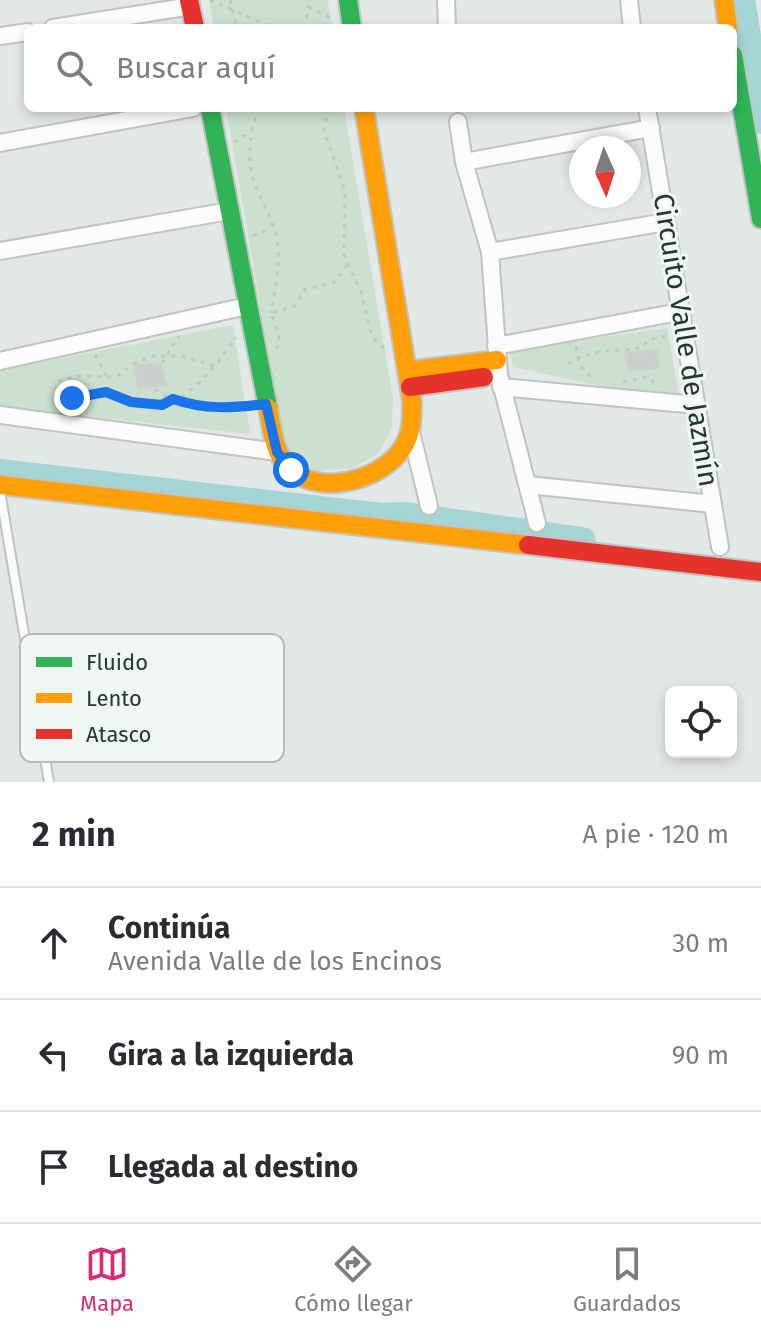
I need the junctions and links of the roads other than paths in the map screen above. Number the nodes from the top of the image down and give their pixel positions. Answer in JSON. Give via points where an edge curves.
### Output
{"nodes":[{"id":1,"x":446,"y":0,"type":"edge"},
{"id":2,"x":629,"y":0,"type":"edge"},
{"id":3,"x":724,"y":0,"type":"edge"},
{"id":4,"x":190,"y":3,"type":"edge"},
{"id":5,"x":75,"y":24,"type":"edge"},
{"id":6,"x":194,"y":24,"type":"edge"},
{"id":7,"x":447,"y":24,"type":"edge"},
{"id":8,"x":632,"y":24,"type":"edge"},
{"id":9,"x":727,"y":24,"type":"edge"},
{"id":10,"x":24,"y":33,"type":"edge"},
{"id":11,"x":0,"y":36,"type":"edge"},
{"id":12,"x":737,"y":78,"type":"edge"},
{"id":13,"x":171,"y":112,"type":"edge"},
{"id":14,"x":211,"y":112,"type":"edge"},
{"id":15,"x":365,"y":112,"type":"edge"},
{"id":16,"x":648,"y":112,"type":"edge"},
{"id":17,"x":458,"y":122,"type":"dead end"},
{"id":18,"x":651,"y":128,"type":"junction"},
{"id":19,"x":0,"y":143,"type":"edge"},
{"id":20,"x":464,"y":162,"type":"junction"},
{"id":21,"x":229,"y":211,"type":"junction"},
{"id":22,"x":761,"y":219,"type":"edge"},
{"id":23,"x":666,"y":222,"type":"junction"},
{"id":24,"x":0,"y":251,"type":"edge"},
{"id":25,"x":490,"y":252,"type":"junction"},
{"id":26,"x":248,"y":311,"type":"junction"},
{"id":27,"x":679,"y":312,"type":"junction"},
{"id":28,"x":0,"y":361,"type":"edge"},
{"id":29,"x":498,"y":367,"type":"junction"},
{"id":30,"x":408,"y":379,"type":"junction"},
{"id":31,"x":697,"y":405,"type":"junction"},
{"id":32,"x":0,"y":415,"type":"edge"},
{"id":33,"x":411,"y":432,"type":"junction"},
{"id":34,"x":277,"y":452,"type":"junction"},
{"id":35,"x":528,"y":485,"type":"junction"},
{"id":36,"x":0,"y":488,"type":"edge"},
{"id":37,"x":713,"y":504,"type":"junction"},
{"id":38,"x":429,"y":506,"type":"dead end"},
{"id":39,"x":537,"y":523,"type":"dead end"},
{"id":40,"x":720,"y":547,"type":"dead end"},
{"id":41,"x":761,"y":572,"type":"edge"},
{"id":42,"x":24,"y":634,"type":"edge"},
{"id":43,"x":46,"y":762,"type":"edge"},
{"id":44,"x":49,"y":782,"type":"edge"}],
"edges":[{"from":1,"to":7,"type":"street"},
{"from":2,"to":8,"type":"street"},
{"from":3,"to":9,"type":"street"},
{"from":4,"to":5,"type":"street"},
{"from":4,"to":6,"type":"street"},
{"from":10,"to":11,"type":"street"},
{"from":12,"to":22,"type":"street"},
{"from":13,"to":19,"type":"street"},
{"from":14,"to":21,"type":"street"},
{"from":15,"to":30,"type":"street"},
{"from":16,"to":18,"type":"street","name":"Circuito Valle de Jazmín"},
{"from":17,"to":20,"type":"street"},
{"from":18,"to":20,"type":"street"},
{"from":18,"to":23,"type":"street","name":"Circuito Valle de Jazmín"},
{"from":20,"to":25,"type":"street"},
{"from":21,"to":24,"type":"street"},
{"from":21,"to":26,"type":"street"},
{"from":23,"to":25,"type":"street"},
{"from":23,"to":27,"type":"street","name":"Circuito Valle de Jazmín"},
{"from":25,"to":29,"type":"street"},
{"from":26,"to":28,"type":"street"},
{"from":26,"to":34,"type":"street"},
{"from":27,"to":29,"type":"street","via":[[574,332]]},
{"from":27,"to":31,"type":"street","name":"Circuito Valle de Jazmín"},
{"from":29,"to":30,"type":"street"},
{"from":29,"to":31,"type":"street"},
{"from":29,"to":35,"type":"street"},
{"from":30,"to":33,"type":"street"},
{"from":31,"to":37,"type":"street","name":"Circuito Valle de Jazmín"},
{"from":32,"to":34,"type":"street"},
{"from":33,"to":34,"type":"street","via":[[391,459],[370,476],[351,482],[311,479],[291,470]]},
{"from":33,"to":38,"type":"street"},
{"from":35,"to":37,"type":"street","name":"Circuito Valle de Jazmín"},
{"from":35,"to":39,"type":"street"},
{"from":36,"to":41,"type":"street","via":[[464,535]]},
{"from":36,"to":42,"type":"lane"},
{"from":37,"to":40,"type":"street","name":"Circuito Valle de Jazmín"},
{"from":43,"to":44,"type":"lane"}]}
